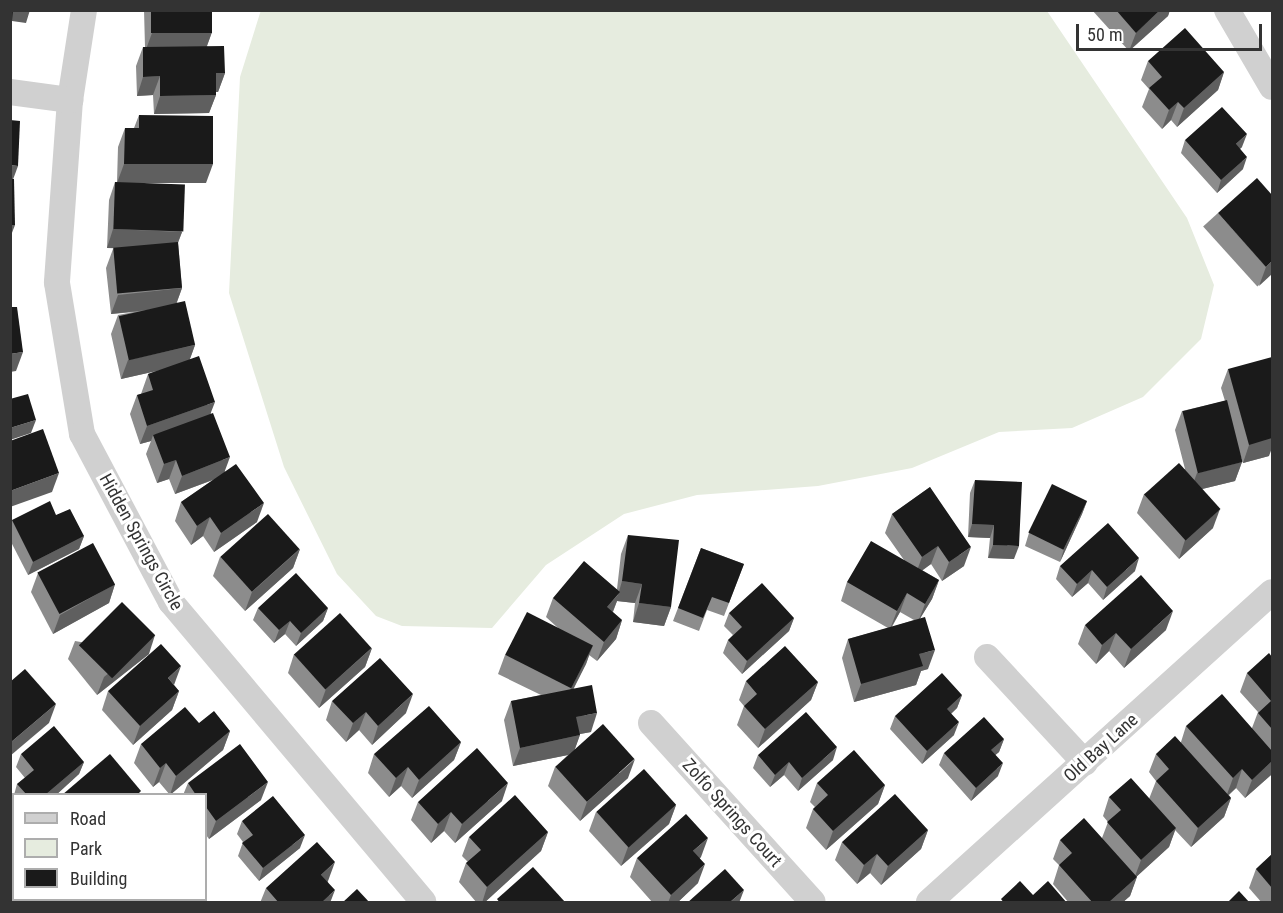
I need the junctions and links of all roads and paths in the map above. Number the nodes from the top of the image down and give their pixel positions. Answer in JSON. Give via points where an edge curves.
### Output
{"nodes":[{"id":1,"x":84,"y":10,"type":"edge"},
{"id":2,"x":1227,"y":10,"type":"edge"},
{"id":3,"x":1272,"y":87,"type":"edge"},
{"id":4,"x":10,"y":92,"type":"edge"},
{"id":5,"x":70,"y":100,"type":"junction"},
{"id":6,"x":1272,"y":592,"type":"edge"},
{"id":7,"x":987,"y":657,"type":"dead end"},
{"id":8,"x":651,"y":723,"type":"dead end"},
{"id":9,"x":1085,"y":764,"type":"junction"},
{"id":10,"x":424,"y":903,"type":"edge"},
{"id":11,"x":813,"y":903,"type":"edge"},
{"id":12,"x":929,"y":903,"type":"edge"}],
"edges":[{"from":1,"to":5,"type":"street","name":"Hidden Springs Circle"},
{"from":2,"to":3,"type":"street"},
{"from":4,"to":5,"type":"street"},
{"from":5,"to":10,"type":"street","name":"Hidden Springs Circle","via":[[57,283],[82,434],[171,602]]},
{"from":6,"to":9,"type":"street","name":"Old Bay Lane"},
{"from":7,"to":9,"type":"street"},
{"from":8,"to":11,"type":"street","name":"Zolfo Springs Court"},
{"from":9,"to":12,"type":"street","name":"Old Bay Lane"}]}
